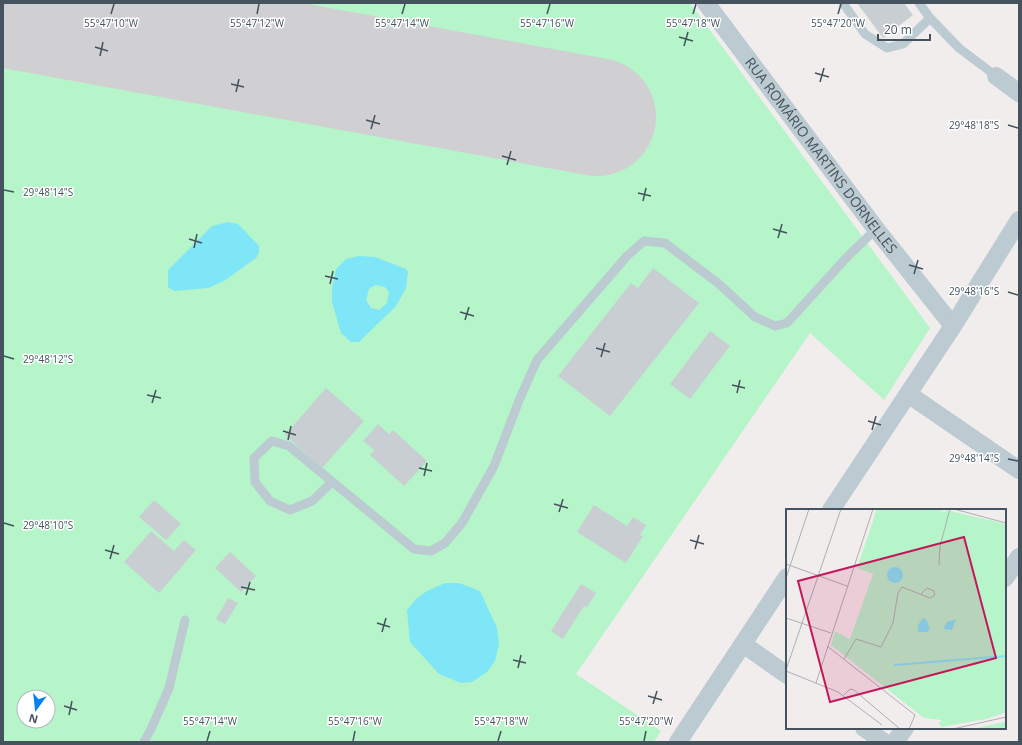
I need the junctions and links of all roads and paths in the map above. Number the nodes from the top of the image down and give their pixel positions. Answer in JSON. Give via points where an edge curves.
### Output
{"nodes":[{"id":1,"x":706,"y":3,"type":"edge"},
{"id":2,"x":843,"y":3,"type":"edge"},
{"id":3,"x":919,"y":3,"type":"edge"},
{"id":4,"x":930,"y":18,"type":"junction"},
{"id":5,"x":996,"y":76,"type":"joint"},
{"id":6,"x":1019,"y":93,"type":"edge"},
{"id":7,"x":1019,"y":220,"type":"edge"},
{"id":8,"x":876,"y":229,"type":"junction"},
{"id":9,"x":953,"y":326,"type":"junction"},
{"id":10,"x":908,"y":394,"type":"junction"},
{"id":11,"x":1019,"y":470,"type":"edge"},
{"id":12,"x":332,"y":482,"type":"junction"},
{"id":13,"x":832,"y":509,"type":"edge"},
{"id":14,"x":1019,"y":557,"type":"edge"},
{"id":15,"x":1006,"y":576,"type":"edge"},
{"id":16,"x":786,"y":579,"type":"edge"},
{"id":17,"x":185,"y":620,"type":"dead end"},
{"id":18,"x":743,"y":644,"type":"junction"},
{"id":19,"x":786,"y":674,"type":"edge"},
{"id":20,"x":865,"y":729,"type":"edge"},
{"id":21,"x":904,"y":729,"type":"edge"},
{"id":22,"x":144,"y":742,"type":"edge"},
{"id":23,"x":678,"y":742,"type":"edge"},
{"id":24,"x":884,"y":742,"type":"edge"},
{"id":25,"x":896,"y":742,"type":"edge"}],
"edges":[{"from":1,"to":8,"type":"street","name":"RUA ROMÁRIO MARTINS DORNELLES"},
{"from":2,"to":4,"type":"lane","via":[[865,34],[887,48],[903,44]]},
{"from":3,"to":4,"type":"lane"},
{"from":4,"to":5,"type":"lane","via":[[959,48]]},
{"from":5,"to":6,"type":"street"},
{"from":7,"to":9,"type":"street"},
{"from":8,"to":9,"type":"street","name":"RUA ROMÁRIO MARTINS DORNELLES"},
{"from":8,"to":12,"type":"lane","via":[[786,323],[775,326],[755,317],[719,284],[665,243],[644,241],[626,256],[537,360],[494,466],[466,517],[445,543],[431,551],[414,549]]},
{"from":9,"to":10,"type":"street"},
{"from":10,"to":11,"type":"street"},
{"from":10,"to":13,"type":"street"},
{"from":12,"to":12,"type":"lane","via":[[289,446],[272,441],[254,458],[255,482],[270,501],[290,510],[312,501]]},
{"from":14,"to":15,"type":"street"},
{"from":16,"to":18,"type":"street"},
{"from":17,"to":22,"type":"lane","via":[[169,688]]},
{"from":18,"to":19,"type":"street"},
{"from":18,"to":23,"type":"street"},
{"from":20,"to":24,"type":"street"},
{"from":21,"to":25,"type":"street"}]}
